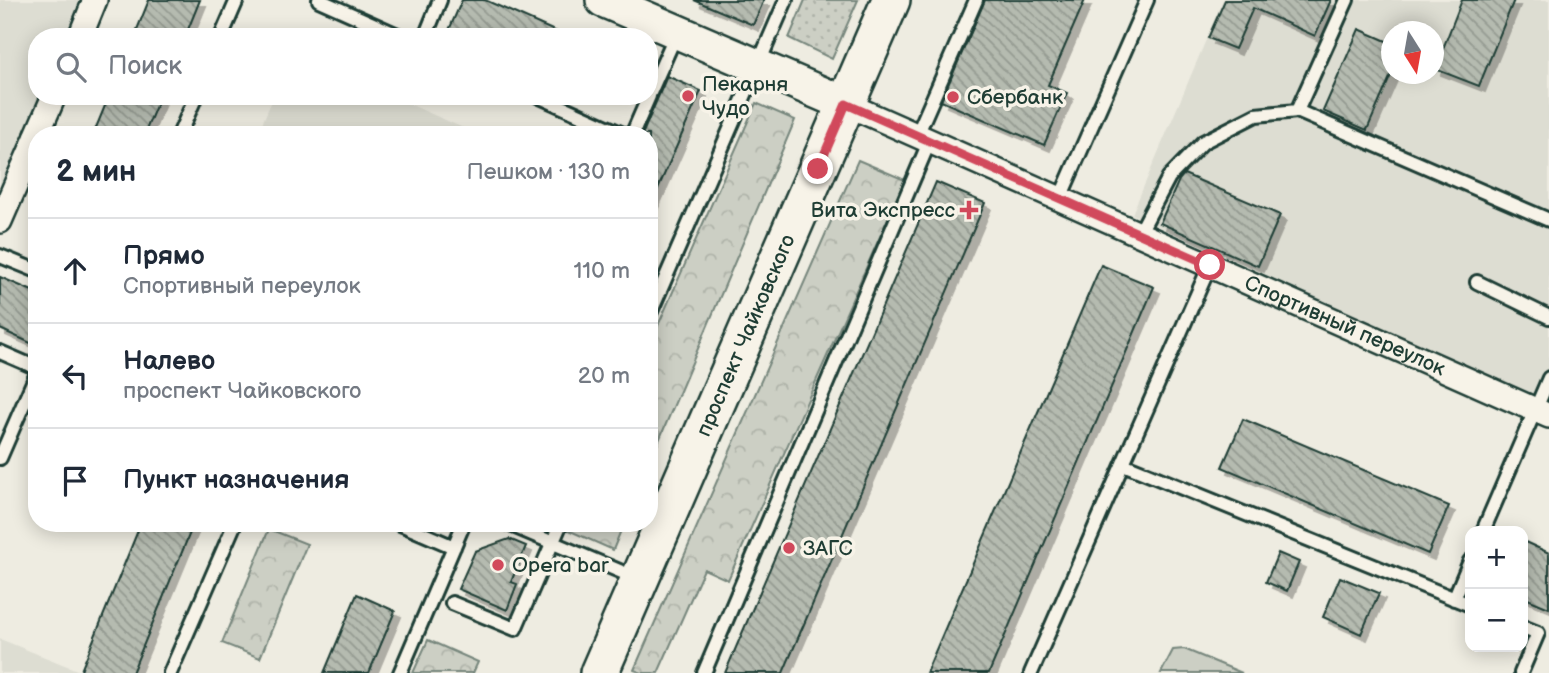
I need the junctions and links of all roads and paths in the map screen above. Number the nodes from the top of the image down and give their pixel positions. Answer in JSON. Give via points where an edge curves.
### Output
{"nodes":[{"id":1,"x":96,"y":0,"type":"edge"},
{"id":2,"x":237,"y":0,"type":"edge"},
{"id":3,"x":319,"y":0,"type":"edge"},
{"id":4,"x":440,"y":0,"type":"edge"},
{"id":5,"x":603,"y":0,"type":"edge"},
{"id":6,"x":786,"y":0,"type":"edge"},
{"id":7,"x":891,"y":0,"type":"edge"},
{"id":8,"x":976,"y":0,"type":"edge"},
{"id":9,"x":1147,"y":0,"type":"edge"},
{"id":10,"x":1347,"y":0,"type":"edge"},
{"id":11,"x":84,"y":28,"type":"edge"},
{"id":12,"x":225,"y":28,"type":"edge"},
{"id":13,"x":382,"y":28,"type":"edge"},
{"id":14,"x":429,"y":28,"type":"edge"},
{"id":15,"x":677,"y":31,"type":"junction"},
{"id":16,"x":758,"y":66,"type":"junction"},
{"id":17,"x":658,"y":74,"type":"edge"},
{"id":18,"x":846,"y":104,"type":"junction"},
{"id":19,"x":50,"y":105,"type":"edge"},
{"id":20,"x":192,"y":105,"type":"edge"},
{"id":21,"x":558,"y":105,"type":"edge"},
{"id":22,"x":645,"y":105,"type":"edge"},
{"id":23,"x":1297,"y":111,"type":"junction"},
{"id":24,"x":41,"y":126,"type":"edge"},
{"id":25,"x":183,"y":126,"type":"edge"},
{"id":26,"x":605,"y":126,"type":"edge"},
{"id":27,"x":636,"y":126,"type":"edge"},
{"id":28,"x":924,"y":137,"type":"junction"},
{"id":29,"x":28,"y":156,"type":"edge"},
{"id":30,"x":1060,"y":198,"type":"junction"},
{"id":31,"x":1549,"y":220,"type":"edge"},
{"id":32,"x":0,"y":221,"type":"edge"},
{"id":33,"x":1139,"y":234,"type":"junction"},
{"id":34,"x":0,"y":256,"type":"edge"},
{"id":35,"x":1210,"y":265,"type":"junction"},
{"id":36,"x":28,"y":267,"type":"edge"},
{"id":37,"x":1477,"y":282,"type":"dead end"},
{"id":38,"x":658,"y":295,"type":"edge"},
{"id":39,"x":1549,"y":317,"type":"edge"},
{"id":40,"x":0,"y":352,"type":"edge"},
{"id":41,"x":28,"y":366,"type":"edge"},
{"id":42,"x":1549,"y":377,"type":"edge"},
{"id":43,"x":28,"y":392,"type":"edge"},
{"id":44,"x":1542,"y":413,"type":"edge"},
{"id":45,"x":0,"y":458,"type":"edge"},
{"id":46,"x":1122,"y":464,"type":"junction"},
{"id":47,"x":1486,"y":526,"type":"edge"},
{"id":48,"x":231,"y":532,"type":"edge"},
{"id":49,"x":419,"y":532,"type":"edge"},
{"id":50,"x":460,"y":532,"type":"edge"},
{"id":51,"x":527,"y":532,"type":"edge"},
{"id":52,"x":557,"y":532,"type":"edge"},
{"id":53,"x":552,"y":543,"type":"junction"},
{"id":54,"x":454,"y":547,"type":"junction"},
{"id":55,"x":1465,"y":573,"type":"edge"},
{"id":56,"x":639,"y":580,"type":"junction"},
{"id":57,"x":1454,"y":599,"type":"junction"},
{"id":58,"x":452,"y":603,"type":"dead end"},
{"id":59,"x":1465,"y":603,"type":"edge"},
{"id":60,"x":1528,"y":629,"type":"edge"},
{"id":61,"x":170,"y":673,"type":"edge"},
{"id":62,"x":400,"y":673,"type":"edge"},
{"id":63,"x":598,"y":673,"type":"edge"},
{"id":64,"x":704,"y":673,"type":"edge"},
{"id":65,"x":1031,"y":673,"type":"edge"},
{"id":66,"x":1521,"y":673,"type":"edge"}],
"edges":[{"from":1,"to":11,"type":"street"},
{"from":2,"to":12,"type":"lane"},
{"from":3,"to":13,"type":"lane"},
{"from":4,"to":14,"type":"lane"},
{"from":5,"to":15,"type":"street","name":"Спортивный переулок"},
{"from":6,"to":16,"type":"lane"},
{"from":7,"to":18,"type":"main road","name":"проспект Чайковского"},
{"from":8,"to":28,"type":"lane"},
{"from":9,"to":30,"type":"lane"},
{"from":10,"to":23,"type":"lane"},
{"from":15,"to":16,"type":"street","name":"Спортивный переулок"},
{"from":15,"to":17,"type":"lane"},
{"from":16,"to":18,"type":"street","name":"Спортивный переулок"},
{"from":16,"to":38,"type":"lane"},
{"from":18,"to":28,"type":"street","name":"Спортивный переулок"},
{"from":18,"to":56,"type":"main road","name":"проспект Чайковского"},
{"from":19,"to":24,"type":"street"},
{"from":20,"to":25,"type":"lane"},
{"from":21,"to":26,"type":"lane"},
{"from":22,"to":27,"type":"lane"},
{"from":23,"to":31,"type":"lane"},
{"from":23,"to":33,"type":"lane","via":[[1256,115],[1203,142],[1169,177]]},
{"from":28,"to":30,"type":"street","name":"Спортивный переулок"},
{"from":28,"to":64,"type":"lane"},
{"from":29,"to":32,"type":"street"},
{"from":30,"to":33,"type":"street","name":"Спортивный переулок"},
{"from":33,"to":35,"type":"street","name":"Спортивный переулок"},
{"from":34,"to":36,"type":"lane"},
{"from":35,"to":44,"type":"street","name":"Спортивный переулок"},
{"from":35,"to":46,"type":"lane"},
{"from":37,"to":39,"type":"lane"},
{"from":40,"to":41,"type":"lane"},
{"from":42,"to":44,"type":"lane"},
{"from":43,"to":45,"type":"lane"},
{"from":44,"to":47,"type":"lane"},
{"from":46,"to":57,"type":"lane"},
{"from":46,"to":65,"type":"lane"},
{"from":48,"to":61,"type":"lane"},
{"from":49,"to":54,"type":"lane"},
{"from":50,"to":54,"type":"lane"},
{"from":51,"to":53,"type":"lane"},
{"from":52,"to":53,"type":"lane"},
{"from":53,"to":56,"type":"lane"},
{"from":53,"to":58,"type":"lane","via":[[515,629]]},
{"from":54,"to":62,"type":"lane"},
{"from":55,"to":57,"type":"lane"},
{"from":56,"to":63,"type":"main road","name":"проспект Чайковского"},
{"from":57,"to":59,"type":"lane"},
{"from":60,"to":66,"type":"lane","via":[[1538,633]]}]}
